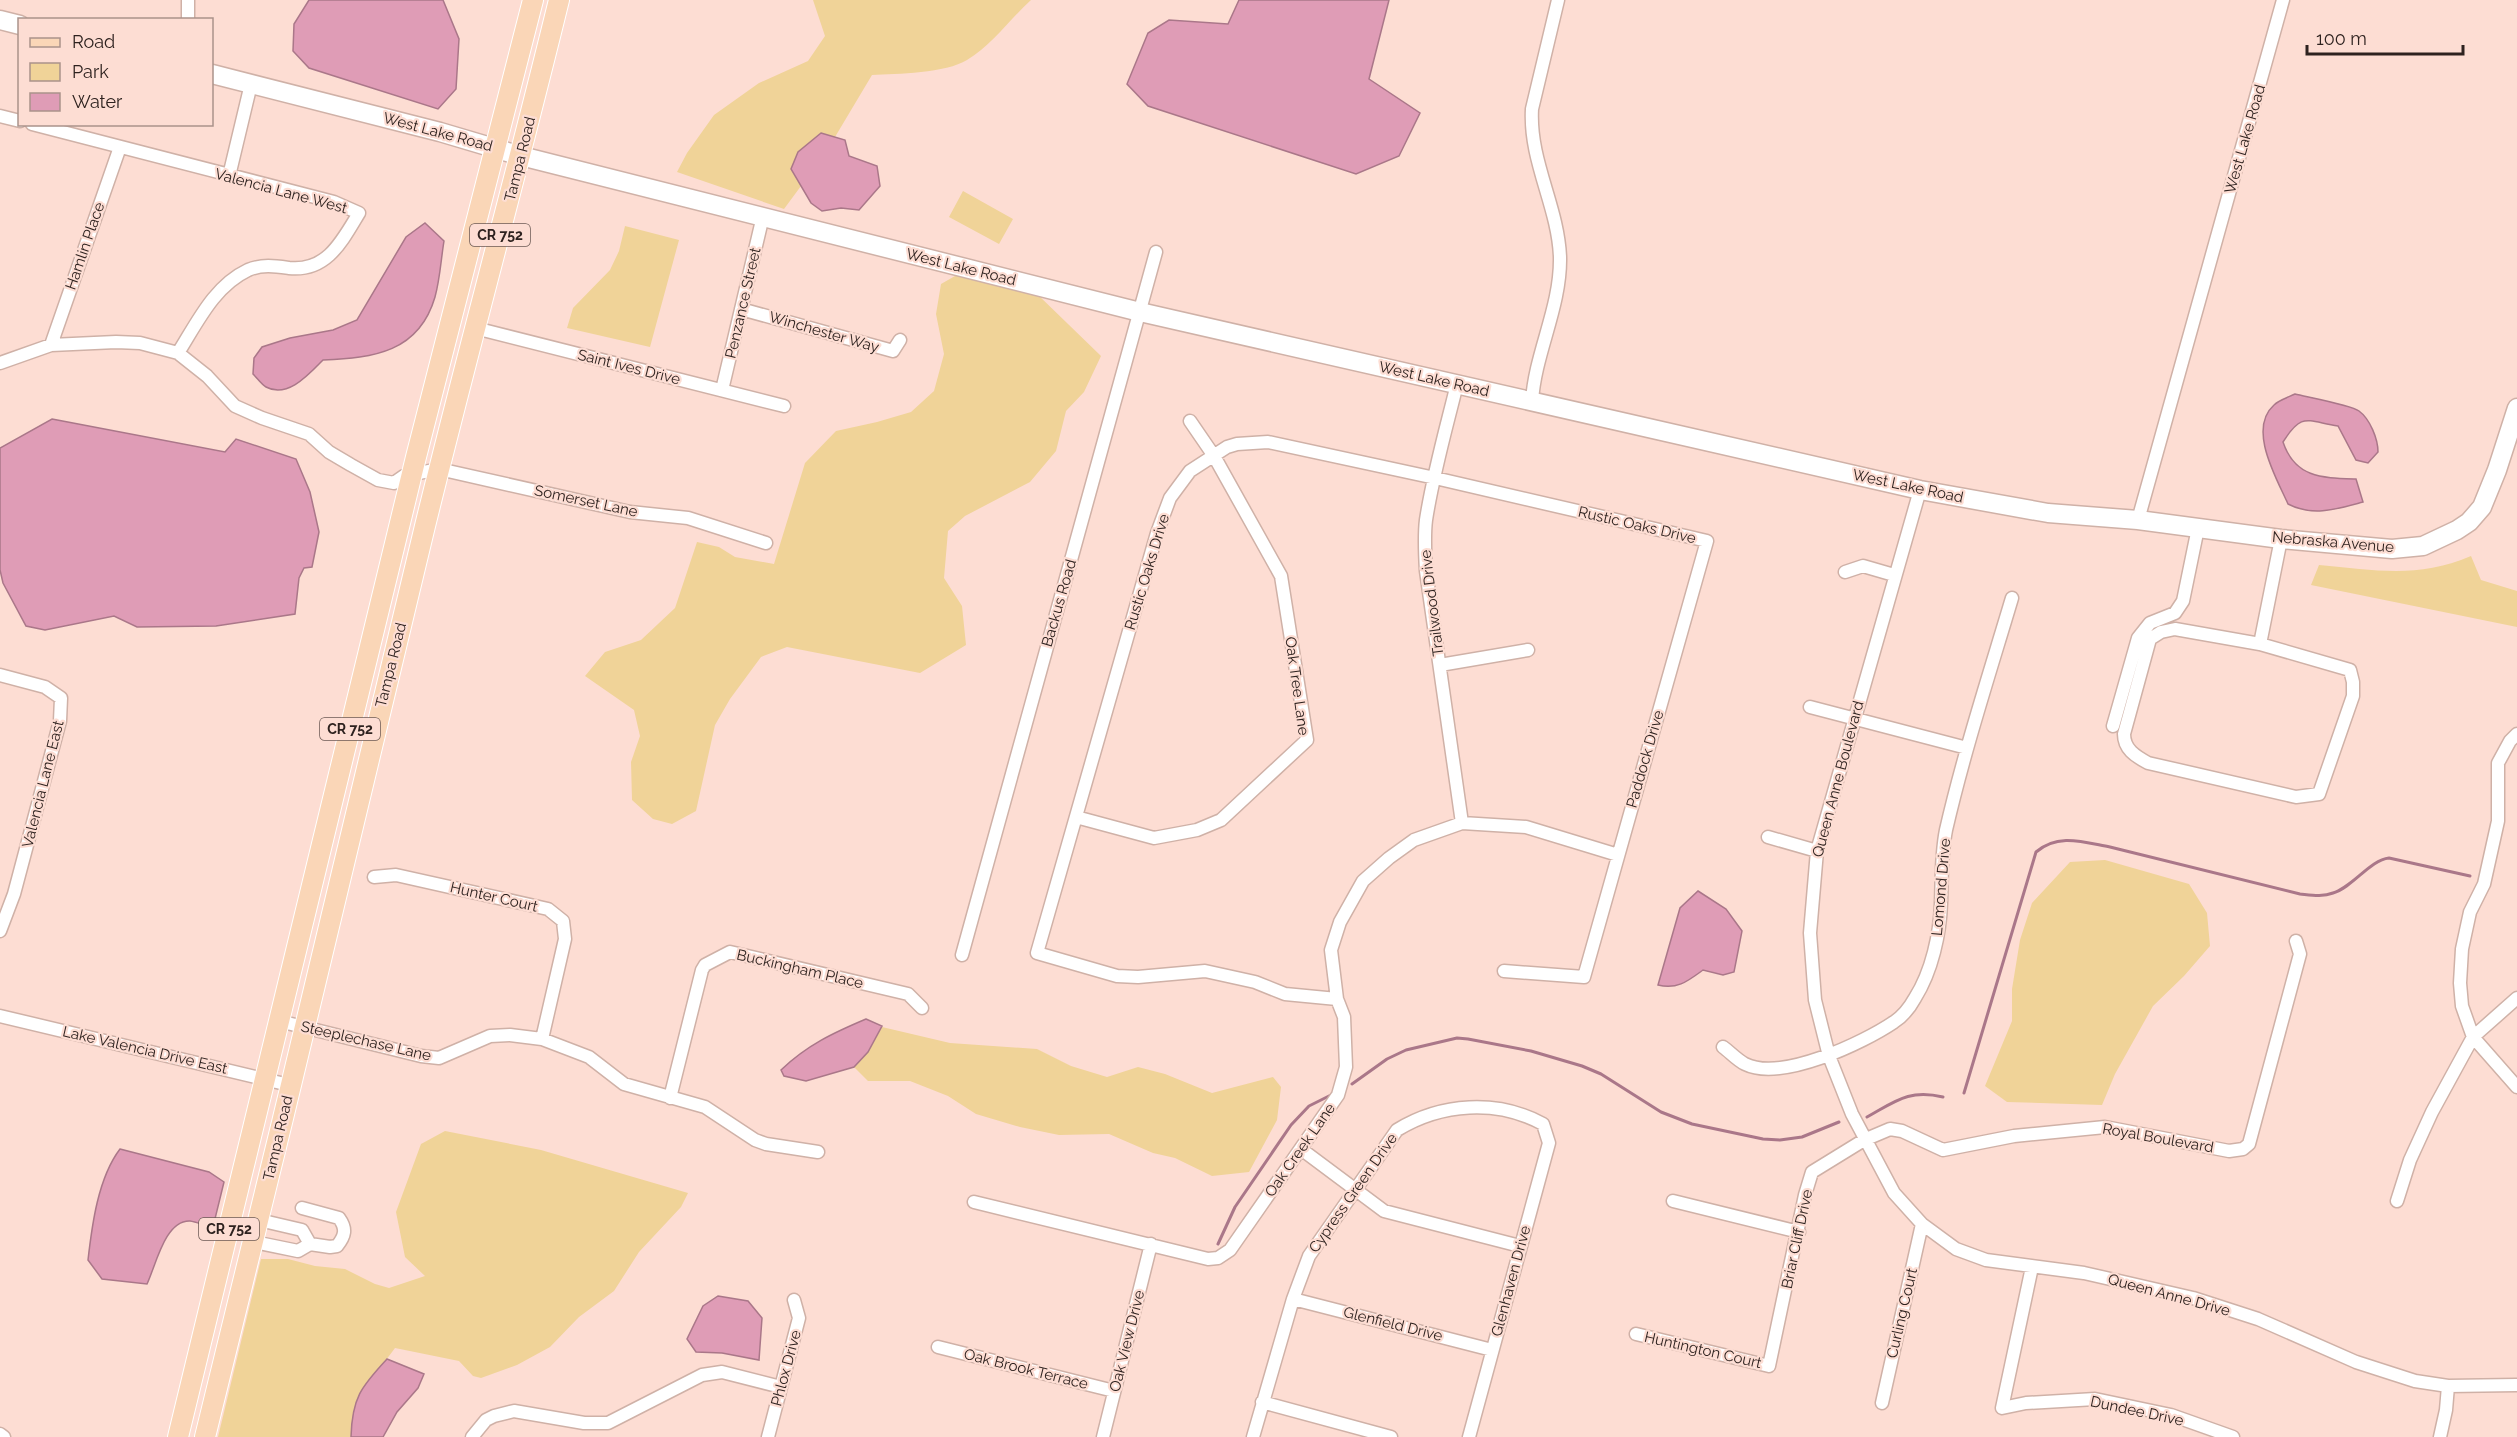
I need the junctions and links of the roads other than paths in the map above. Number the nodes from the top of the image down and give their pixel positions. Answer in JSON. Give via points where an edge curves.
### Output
{"nodes":[{"id":1,"x":188,"y":0,"type":"edge"},
{"id":2,"x":533,"y":0,"type":"edge"},
{"id":3,"x":560,"y":0,"type":"edge"},
{"id":4,"x":1558,"y":0,"type":"edge"},
{"id":5,"x":2283,"y":0,"type":"edge"},
{"id":6,"x":188,"y":18,"type":"edge"},
{"id":7,"x":0,"y":21,"type":"edge"},
{"id":8,"x":18,"y":26,"type":"edge"},
{"id":9,"x":213,"y":74,"type":"edge"},
{"id":10,"x":251,"y":84,"type":"junction"},
{"id":11,"x":0,"y":116,"type":"edge"},
{"id":12,"x":18,"y":120,"type":"edge"},
{"id":13,"x":40,"y":126,"type":"edge"},
{"id":14,"x":120,"y":147,"type":"junction"},
{"id":15,"x":496,"y":148,"type":"junction"},
{"id":16,"x":521,"y":156,"type":"junction"},
{"id":17,"x":229,"y":176,"type":"junction"},
{"id":18,"x":763,"y":216,"type":"junction"},
{"id":19,"x":1156,"y":252,"type":"dead end"},
{"id":20,"x":741,"y":309,"type":"junction"},
{"id":21,"x":1140,"y":312,"type":"junction"},
{"id":22,"x":475,"y":328,"type":"junction"},
{"id":23,"x":900,"y":340,"type":"dead end"},
{"id":24,"x":51,"y":345,"type":"junction"},
{"id":25,"x":178,"y":353,"type":"junction"},
{"id":26,"x":0,"y":363,"type":"edge"},
{"id":27,"x":1457,"y":384,"type":"junction"},
{"id":28,"x":722,"y":390,"type":"junction"},
{"id":29,"x":1532,"y":401,"type":"junction"},
{"id":30,"x":784,"y":406,"type":"dead end"},
{"id":31,"x":2517,"y":408,"type":"edge"},
{"id":32,"x":1190,"y":421,"type":"dead end"},
{"id":33,"x":1214,"y":456,"type":"junction"},
{"id":34,"x":439,"y":469,"type":"junction"},
{"id":35,"x":408,"y":475,"type":"junction"},
{"id":36,"x":1435,"y":478,"type":"junction"},
{"id":37,"x":1920,"y":490,"type":"junction"},
{"id":38,"x":2138,"y":520,"type":"junction"},
{"id":39,"x":2198,"y":528,"type":"junction"},
{"id":40,"x":2281,"y":539,"type":"junction"},
{"id":41,"x":1707,"y":541,"type":"joint"},
{"id":42,"x":766,"y":543,"type":"dead end"},
{"id":43,"x":1845,"y":572,"type":"dead end"},
{"id":44,"x":1894,"y":575,"type":"junction"},
{"id":45,"x":2012,"y":598,"type":"dead end"},
{"id":46,"x":2260,"y":644,"type":"junction"},
{"id":47,"x":1528,"y":650,"type":"dead end"},
{"id":48,"x":1440,"y":665,"type":"junction"},
{"id":49,"x":0,"y":675,"type":"edge"},
{"id":50,"x":1810,"y":707,"type":"dead end"},
{"id":51,"x":1853,"y":718,"type":"junction"},
{"id":52,"x":2113,"y":726,"type":"dead end"},
{"id":53,"x":2517,"y":734,"type":"edge"},
{"id":54,"x":1967,"y":748,"type":"junction"},
{"id":55,"x":330,"y":812,"type":"junction"},
{"id":56,"x":1076,"y":817,"type":"junction"},
{"id":57,"x":354,"y":819,"type":"junction"},
{"id":58,"x":1462,"y":823,"type":"junction"},
{"id":59,"x":1767,"y":837,"type":"dead end"},
{"id":60,"x":1817,"y":851,"type":"junction"},
{"id":61,"x":1618,"y":855,"type":"junction"},
{"id":62,"x":374,"y":877,"type":"dead end"},
{"id":63,"x":0,"y":931,"type":"edge"},
{"id":64,"x":2296,"y":941,"type":"dead end"},
{"id":65,"x":962,"y":955,"type":"dead end"},
{"id":66,"x":1504,"y":971,"type":"dead end"},
{"id":67,"x":2517,"y":998,"type":"edge"},
{"id":68,"x":1337,"y":999,"type":"junction"},
{"id":69,"x":921,"y":1008,"type":"dead end"},
{"id":70,"x":0,"y":1016,"type":"edge"},
{"id":71,"x":279,"y":1021,"type":"junction"},
{"id":72,"x":303,"y":1027,"type":"junction"},
{"id":73,"x":2473,"y":1037,"type":"junction"},
{"id":74,"x":542,"y":1039,"type":"junction"},
{"id":75,"x":1724,"y":1047,"type":"dead end"},
{"id":76,"x":1829,"y":1056,"type":"junction"},
{"id":77,"x":264,"y":1078,"type":"junction"},
{"id":78,"x":290,"y":1085,"type":"junction"},
{"id":79,"x":2517,"y":1087,"type":"edge"},
{"id":80,"x":670,"y":1098,"type":"junction"},
{"id":81,"x":1543,"y":1124,"type":"joint"},
{"id":82,"x":1864,"y":1140,"type":"junction"},
{"id":83,"x":1301,"y":1149,"type":"junction"},
{"id":84,"x":818,"y":1152,"type":"dead end"},
{"id":85,"x":1355,"y":1188,"type":"junction"},
{"id":86,"x":2397,"y":1201,"type":"dead end"},
{"id":87,"x":974,"y":1202,"type":"dead end"},
{"id":88,"x":1673,"y":1202,"type":"dead end"},
{"id":89,"x":302,"y":1208,"type":"dead end"},
{"id":90,"x":259,"y":1221,"type":"junction"},
{"id":91,"x":1922,"y":1224,"type":"junction"},
{"id":92,"x":1799,"y":1232,"type":"junction"},
{"id":93,"x":254,"y":1242,"type":"junction"},
{"id":94,"x":310,"y":1244,"type":"junction"},
{"id":95,"x":1151,"y":1244,"type":"junction"},
{"id":96,"x":1520,"y":1246,"type":"junction"},
{"id":97,"x":2032,"y":1267,"type":"junction"},
{"id":98,"x":1293,"y":1299,"type":"junction"},
{"id":99,"x":794,"y":1300,"type":"dead end"},
{"id":100,"x":1636,"y":1334,"type":"dead end"},
{"id":101,"x":938,"y":1347,"type":"dead end"},
{"id":102,"x":1492,"y":1350,"type":"junction"},
{"id":103,"x":1769,"y":1366,"type":"joint"},
{"id":104,"x":2517,"y":1385,"type":"edge"},
{"id":105,"x":2448,"y":1386,"type":"junction"},
{"id":106,"x":781,"y":1387,"type":"junction"},
{"id":107,"x":1114,"y":1391,"type":"junction"},
{"id":108,"x":1262,"y":1402,"type":"junction"},
{"id":109,"x":1881,"y":1403,"type":"dead end"},
{"id":110,"x":0,"y":1434,"type":"edge"},
{"id":111,"x":4,"y":1437,"type":"edge"},
{"id":112,"x":178,"y":1437,"type":"edge"},
{"id":113,"x":205,"y":1437,"type":"edge"},
{"id":114,"x":472,"y":1437,"type":"edge"},
{"id":115,"x":768,"y":1437,"type":"edge"},
{"id":116,"x":1103,"y":1437,"type":"edge"},
{"id":117,"x":1253,"y":1437,"type":"edge"},
{"id":118,"x":1391,"y":1437,"type":"edge"},
{"id":119,"x":1469,"y":1437,"type":"edge"},
{"id":120,"x":2233,"y":1437,"type":"edge"},
{"id":121,"x":2440,"y":1437,"type":"edge"}],
"edges":[{"from":1,"to":6,"type":"street"},
{"from":2,"to":15,"type":"main road","name":"Tampa Road","number":"CR 752"},
{"from":3,"to":16,"type":"main road","name":"Tampa Road","number":"CR 752"},
{"from":4,"to":29,"type":"street","via":[[1532,109],[1538,166],[1557,232],[1560,258]]},
{"from":5,"to":38,"type":"street","name":"West Lake Road"},
{"from":7,"to":8,"type":"street"},
{"from":9,"to":10,"type":"street","name":"West Lake Road"},
{"from":10,"to":15,"type":"street","name":"West Lake Road"},
{"from":10,"to":17,"type":"street"},
{"from":11,"to":12,"type":"street"},
{"from":13,"to":14,"type":"street","name":"Valencia Lane West"},
{"from":14,"to":17,"type":"street","name":"Valencia Lane West"},
{"from":14,"to":24,"type":"street","name":"Hamlin Place"},
{"from":15,"to":16,"type":"street","name":"West Lake Road"},
{"from":15,"to":35,"type":"main road","name":"Tampa Road","number":"CR 752"},
{"from":16,"to":18,"type":"street","name":"West Lake Road"},
{"from":16,"to":22,"type":"main road","name":"Tampa Road","number":"CR 752"},
{"from":17,"to":25,"type":"street","name":"Valencia Lane West","via":[[334,202],[359,213],[337,249],[323,262],[296,269],[266,265],[234,279],[215,296]]},
{"from":18,"to":20,"type":"street","name":"Penzance Street"},
{"from":18,"to":21,"type":"street","name":"West Lake Road"},
{"from":19,"to":21,"type":"street","name":"Backus Road"},
{"from":20,"to":23,"type":"street","name":"Winchester Way","via":[[893,351]]},
{"from":20,"to":28,"type":"street","name":"Penzance Street"},
{"from":21,"to":27,"type":"street","name":"West Lake Road"},
{"from":21,"to":65,"type":"street","name":"Backus Road"},
{"from":22,"to":28,"type":"street","name":"Saint Ives Drive"},
{"from":22,"to":34,"type":"main road","name":"Tampa Road","number":"CR 752"},
{"from":24,"to":25,"type":"street","via":[[140,343]]},
{"from":24,"to":26,"type":"street"},
{"from":25,"to":35,"type":"street","name":"Somerset Lane","via":[[235,406],[309,434],[329,452],[378,480],[394,483]]},
{"from":27,"to":29,"type":"street","name":"West Lake Road"},
{"from":27,"to":36,"type":"street","name":"Trailwood Drive"},
{"from":28,"to":30,"type":"street","name":"Saint Ives Drive"},
{"from":29,"to":37,"type":"street","name":"West Lake Road"},
{"from":31,"to":40,"type":"street","name":"Nebraska Avenue","via":[[2482,507],[2469,522],[2443,538],[2423,546],[2392,549]]},
{"from":32,"to":33,"type":"street"},
{"from":33,"to":36,"type":"street","name":"Rustic Oaks Drive","via":[[1237,444],[1268,442]]},
{"from":33,"to":56,"type":"street","name":"Rustic Oaks Drive","via":[[1190,471],[1170,498]]},
{"from":33,"to":56,"type":"street","name":"Oak Tree Lane","via":[[1281,576],[1307,740],[1221,820],[1197,830],[1154,838]]},
{"from":34,"to":35,"type":"street","name":"Somerset Lane"},
{"from":34,"to":42,"type":"street","name":"Somerset Lane","via":[[630,512],[688,518]]},
{"from":34,"to":57,"type":"main road","name":"Tampa Road","number":"CR 752"},
{"from":35,"to":55,"type":"main road","name":"Tampa Road","number":"CR 752"},
{"from":36,"to":41,"type":"street","name":"Rustic Oaks Drive"},
{"from":36,"to":48,"type":"street","name":"Trailwood Drive","via":[[1426,521],[1425,571]]},
{"from":37,"to":38,"type":"street","name":"West Lake Road","via":[[2048,513]]},
{"from":37,"to":44,"type":"street","name":"Queen Anne Boulevard"},
{"from":38,"to":39,"type":"street","name":"Nebraska Avenue"},
{"from":39,"to":40,"type":"street","name":"Nebraska Avenue"},
{"from":39,"to":52,"type":"street","via":[[2183,601],[2175,613],[2150,623],[2138,638]]},
{"from":40,"to":46,"type":"street"},
{"from":41,"to":61,"type":"street","name":"Paddock Drive"},
{"from":43,"to":44,"type":"street","via":[[1863,566]]},
{"from":44,"to":51,"type":"street","name":"Queen Anne Boulevard"},
{"from":45,"to":54,"type":"street","name":"Lomond Drive"},
{"from":46,"to":46,"type":"street","via":[[2350,670],[2353,696],[2319,794],[2296,797],[2148,763],[2133,755],[2124,734],[2150,639],[2175,629]]},
{"from":47,"to":48,"type":"street"},
{"from":48,"to":58,"type":"street","name":"Trailwood Drive"},
{"from":49,"to":63,"type":"street","name":"Valencia Lane East","via":[[45,687],[61,698],[57,732],[14,894]]},
{"from":50,"to":51,"type":"street"},
{"from":51,"to":54,"type":"street"},
{"from":51,"to":60,"type":"street","name":"Queen Anne Boulevard"},
{"from":53,"to":73,"type":"street","via":[[2498,763],[2498,821],[2484,884],[2470,912],[2462,949],[2462,1006]]},
{"from":54,"to":76,"type":"street","name":"Lomond Drive","via":[[1946,833],[1941,904],[1927,973],[1915,998],[1899,1018]]},
{"from":55,"to":57,"type":"street"},
{"from":55,"to":71,"type":"main road","name":"Tampa Road","number":"CR 752"},
{"from":56,"to":68,"type":"street","name":"Rustic Oaks Drive","via":[[1037,953],[1117,976],[1205,971],[1255,982],[1285,994]]},
{"from":57,"to":72,"type":"main road","name":"Tampa Road","number":"CR 752"},
{"from":58,"to":61,"type":"street","name":"Oak Creek Lane","via":[[1526,827]]},
{"from":58,"to":68,"type":"street","name":"Oak Creek Lane","via":[[1414,840],[1363,881],[1340,922],[1331,950]]},
{"from":59,"to":60,"type":"street"},
{"from":60,"to":76,"type":"street","name":"Queen Anne Boulevard","via":[[1811,974]]},
{"from":61,"to":66,"type":"street","name":"Paddock Drive","via":[[1584,977]]},
{"from":62,"to":74,"type":"street","name":"Hunter Court","via":[[396,875],[548,909],[563,921],[565,939]]},
{"from":64,"to":82,"type":"street","name":"Royal Boulevard","via":[[2300,954],[2288,1005],[2249,1144],[2243,1149],[2229,1151],[2105,1127],[2014,1136],[1949,1150],[1896,1129]]},
{"from":67,"to":73,"type":"street"},
{"from":68,"to":83,"type":"street","name":"Oak Creek Lane","via":[[1344,1017],[1346,1067],[1338,1095]]},
{"from":69,"to":80,"type":"street","name":"Buckingham Place","via":[[908,994],[730,952],[702,970]]},
{"from":70,"to":77,"type":"street","name":"Lake Valencia Drive East"},
{"from":71,"to":72,"type":"street","name":"Steeplechase Lane"},
{"from":71,"to":77,"type":"main road","name":"Tampa Road","number":"CR 752"},
{"from":72,"to":74,"type":"street","name":"Steeplechase Lane","via":[[439,1058],[490,1036]]},
{"from":72,"to":78,"type":"main road","name":"Tampa Road","number":"CR 752"},
{"from":73,"to":79,"type":"street"},
{"from":73,"to":86,"type":"street","via":[[2432,1112]]},
{"from":74,"to":80,"type":"street","name":"Steeplechase Lane","via":[[589,1057],[624,1084]]},
{"from":75,"to":76,"type":"street","name":"Lomond Drive","via":[[1745,1064],[1767,1068],[1788,1067]]},
{"from":76,"to":82,"type":"street","name":"Queen Anne Boulevard"},
{"from":77,"to":78,"type":"street","name":"Lake Valencia Drive East"},
{"from":77,"to":112,"type":"main road","name":"Tampa Road","number":"CR 752"},
{"from":78,"to":90,"type":"main road","name":"Tampa Road","number":"CR 752"},
{"from":80,"to":84,"type":"street","name":"Steeplechase Lane","via":[[705,1107],[755,1140]]},
{"from":81,"to":85,"type":"street","name":"Cypress Green Drive","via":[[1487,1107],[1464,1106],[1416,1118],[1397,1130]]},
{"from":81,"to":96,"type":"street","name":"Glenhaven Drive","via":[[1549,1143]]},
{"from":82,"to":91,"type":"street","name":"Queen Anne Drive","via":[[1894,1192]]},
{"from":82,"to":92,"type":"street","name":"Briar Cliff Drive","via":[[1812,1172]]},
{"from":83,"to":85,"type":"street"},
{"from":83,"to":95,"type":"street","name":"Oak Creek Lane","via":[[1230,1250],[1218,1258],[1208,1259]]},
{"from":85,"to":96,"type":"street","via":[[1384,1211]]},
{"from":85,"to":98,"type":"street","name":"Cypress Green Drive","via":[[1309,1256]]},
{"from":87,"to":95,"type":"street","name":"Oak Creek Lane"},
{"from":88,"to":92,"type":"street"},
{"from":89,"to":94,"type":"street","via":[[339,1218],[344,1225],[337,1246]]},
{"from":90,"to":93,"type":"main road","name":"Tampa Road","number":"CR 752"},
{"from":90,"to":94,"type":"street","via":[[302,1230]]},
{"from":91,"to":97,"type":"street","name":"Queen Anne Drive","via":[[1956,1249],[1986,1260]]},
{"from":91,"to":109,"type":"street","name":"Curling Court"},
{"from":92,"to":103,"type":"street","name":"Briar Cliff Drive"},
{"from":93,"to":94,"type":"street","via":[[298,1251]]},
{"from":93,"to":113,"type":"main road","name":"Tampa Road","number":"CR 752"},
{"from":95,"to":107,"type":"street","name":"Oak View Drive"},
{"from":96,"to":102,"type":"street","name":"Glenhaven Drive"},
{"from":97,"to":105,"type":"street","name":"Queen Anne Drive","via":[[2084,1273],[2193,1298],[2258,1319],[2356,1362],[2415,1381]]},
{"from":97,"to":120,"type":"street","name":"Dundee Drive","via":[[2002,1408],[2095,1399],[2171,1415]]},
{"from":98,"to":102,"type":"street","name":"Glenfield Drive"},
{"from":98,"to":108,"type":"street","name":"Cypress Green Drive"},
{"from":99,"to":106,"type":"street","name":"Phlox Drive","via":[[799,1317]]},
{"from":100,"to":103,"type":"street","name":"Huntington Court"},
{"from":101,"to":107,"type":"street","name":"Oak Brook Terrace"},
{"from":102,"to":119,"type":"street","name":"Glenhaven Drive"},
{"from":104,"to":105,"type":"street","name":"Queen Anne Drive"},
{"from":105,"to":121,"type":"street"},
{"from":106,"to":114,"type":"street","via":[[722,1372],[702,1375],[608,1423],[584,1423],[514,1411],[486,1420]]},
{"from":106,"to":115,"type":"street","name":"Phlox Drive"},
{"from":107,"to":116,"type":"street","name":"Oak View Drive"},
{"from":108,"to":117,"type":"street","name":"Cypress Green Drive"},
{"from":108,"to":118,"type":"street"},
{"from":110,"to":111,"type":"street"}]}
